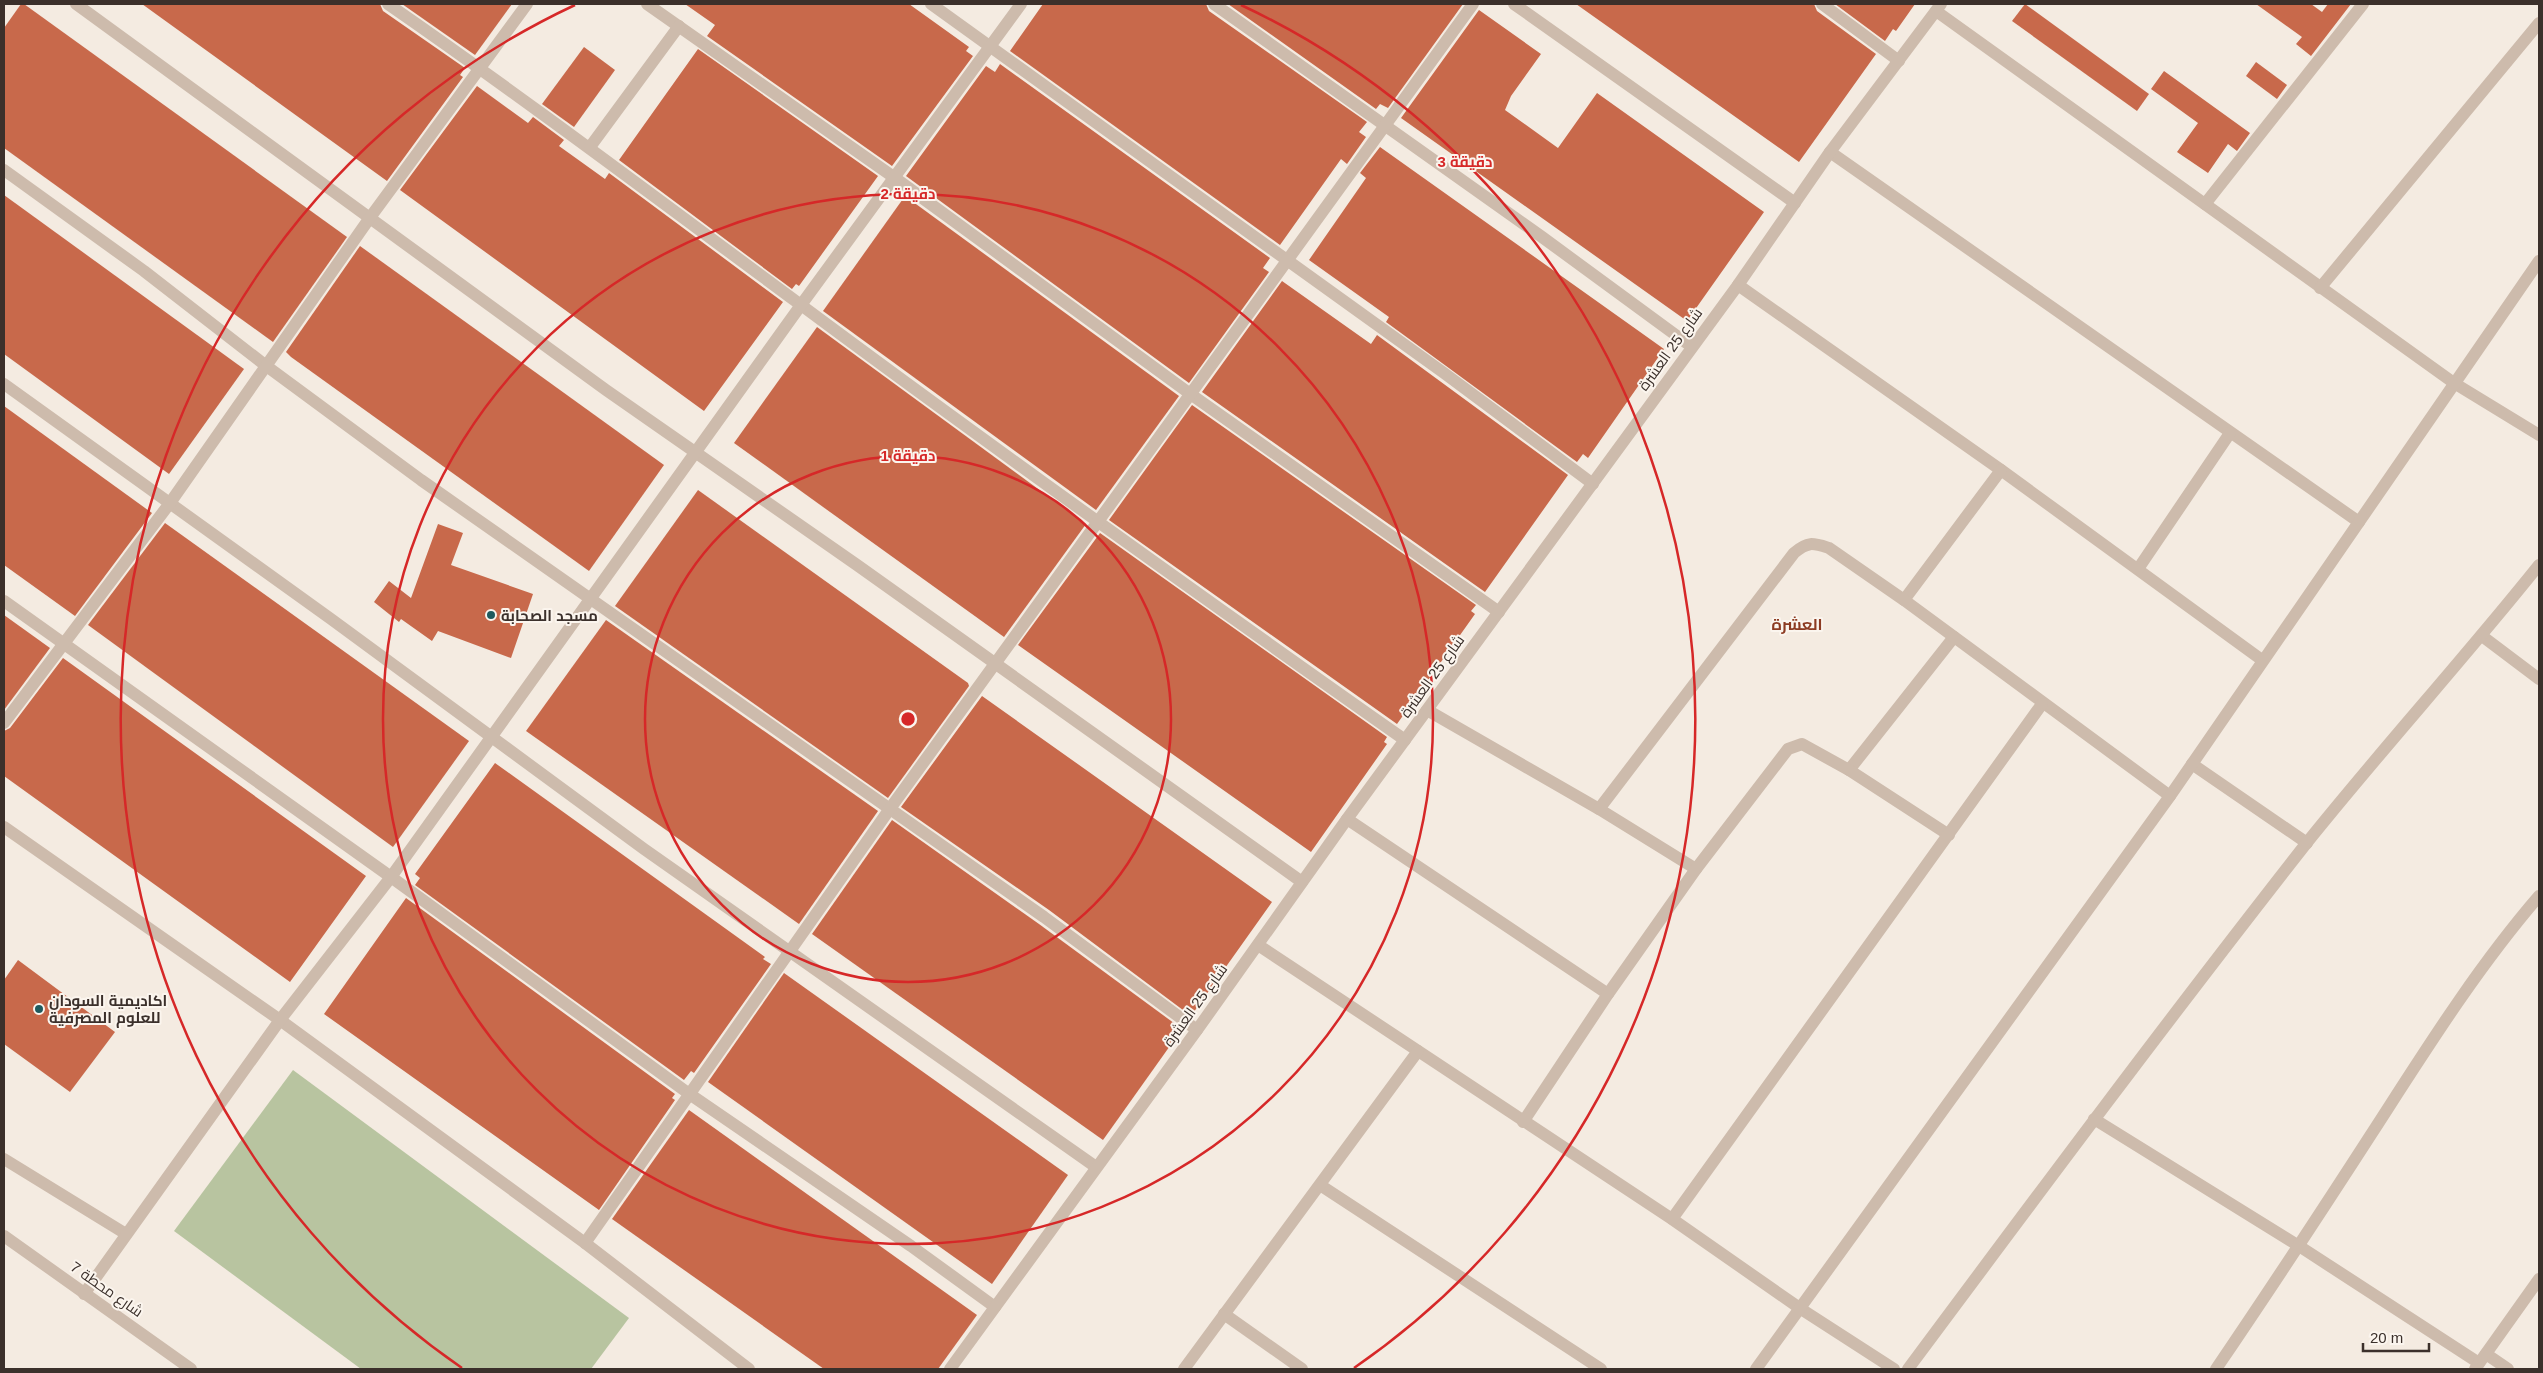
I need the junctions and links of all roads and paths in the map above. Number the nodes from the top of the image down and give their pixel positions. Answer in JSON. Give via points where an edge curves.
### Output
{"nodes":[{"id":1,"x":76,"y":4,"type":"edge"},
{"id":2,"x":388,"y":4,"type":"edge"},
{"id":3,"x":527,"y":4,"type":"edge"},
{"id":4,"x":647,"y":4,"type":"edge"},
{"id":5,"x":931,"y":4,"type":"edge"},
{"id":6,"x":1021,"y":4,"type":"edge"},
{"id":7,"x":1214,"y":4,"type":"edge"},
{"id":8,"x":1473,"y":4,"type":"edge"},
{"id":9,"x":1514,"y":4,"type":"edge"},
{"id":10,"x":1822,"y":4,"type":"edge"},
{"id":11,"x":2363,"y":4,"type":"edge"},
{"id":12,"x":1938,"y":8,"type":"edge"},
{"id":13,"x":2539,"y":23,"type":"edge"},
{"id":14,"x":679,"y":26,"type":"junction"},
{"id":15,"x":990,"y":46,"type":"junction"},
{"id":16,"x":1899,"y":61,"type":"junction"},
{"id":17,"x":480,"y":67,"type":"junction"},
{"id":18,"x":1384,"y":126,"type":"junction"},
{"id":19,"x":590,"y":147,"type":"junction"},
{"id":20,"x":1830,"y":152,"type":"junction"},
{"id":21,"x":4,"y":170,"type":"edge"},
{"id":22,"x":895,"y":178,"type":"junction"},
{"id":23,"x":1795,"y":203,"type":"junction"},
{"id":24,"x":2205,"y":204,"type":"junction"},
{"id":25,"x":368,"y":219,"type":"junction"},
{"id":26,"x":1286,"y":260,"type":"junction"},
{"id":27,"x":2539,"y":260,"type":"edge"},
{"id":28,"x":1738,"y":285,"type":"junction"},
{"id":29,"x":2320,"y":288,"type":"junction"},
{"id":30,"x":801,"y":305,"type":"junction"},
{"id":31,"x":1692,"y":346,"type":"junction"},
{"id":32,"x":265,"y":365,"type":"junction"},
{"id":33,"x":2454,"y":383,"type":"junction"},
{"id":34,"x":4,"y":384,"type":"edge"},
{"id":35,"x":1189,"y":393,"type":"junction"},
{"id":36,"x":2230,"y":433,"type":"junction"},
{"id":37,"x":2539,"y":435,"type":"edge"},
{"id":38,"x":696,"y":453,"type":"junction"},
{"id":39,"x":2001,"y":470,"type":"junction"},
{"id":40,"x":1593,"y":484,"type":"junction"},
{"id":41,"x":170,"y":503,"type":"junction"},
{"id":42,"x":1098,"y":522,"type":"junction"},
{"id":43,"x":2359,"y":522,"type":"junction"},
{"id":44,"x":2539,"y":565,"type":"edge"},
{"id":45,"x":2138,"y":569,"type":"junction"},
{"id":46,"x":590,"y":598,"type":"junction"},
{"id":47,"x":1904,"y":600,"type":"junction"},
{"id":48,"x":4,"y":601,"type":"edge"},
{"id":49,"x":1499,"y":612,"type":"junction"},
{"id":50,"x":2482,"y":636,"type":"junction"},
{"id":51,"x":1954,"y":637,"type":"junction"},
{"id":52,"x":62,"y":644,"type":"junction"},
{"id":53,"x":2262,"y":660,"type":"junction"},
{"id":54,"x":995,"y":664,"type":"junction"},
{"id":55,"x":2539,"y":679,"type":"edge"},
{"id":56,"x":2042,"y":704,"type":"junction"},
{"id":57,"x":1428,"y":710,"type":"junction"},
{"id":58,"x":4,"y":723,"type":"edge"},
{"id":59,"x":492,"y":736,"type":"junction"},
{"id":60,"x":1405,"y":740,"type":"junction"},
{"id":61,"x":2192,"y":764,"type":"junction"},
{"id":62,"x":1849,"y":770,"type":"junction"},
{"id":63,"x":2170,"y":796,"type":"junction"},
{"id":64,"x":1599,"y":809,"type":"junction"},
{"id":65,"x":889,"y":810,"type":"junction"},
{"id":66,"x":1347,"y":818,"type":"junction"},
{"id":67,"x":4,"y":827,"type":"edge"},
{"id":68,"x":1948,"y":835,"type":"junction"},
{"id":69,"x":2307,"y":843,"type":"junction"},
{"id":70,"x":1696,"y":869,"type":"junction"},
{"id":71,"x":391,"y":877,"type":"junction"},
{"id":72,"x":1302,"y":882,"type":"junction"},
{"id":73,"x":2539,"y":896,"type":"edge"},
{"id":74,"x":1258,"y":945,"type":"junction"},
{"id":75,"x":788,"y":952,"type":"junction"},
{"id":76,"x":1608,"y":994,"type":"junction"},
{"id":77,"x":280,"y":1020,"type":"junction"},
{"id":78,"x":1197,"y":1030,"type":"junction"},
{"id":79,"x":1418,"y":1051,"type":"junction"},
{"id":80,"x":688,"y":1093,"type":"junction"},
{"id":81,"x":2094,"y":1119,"type":"junction"},
{"id":82,"x":1524,"y":1122,"type":"junction"},
{"id":83,"x":4,"y":1159,"type":"edge"},
{"id":84,"x":1096,"y":1167,"type":"junction"},
{"id":85,"x":1320,"y":1185,"type":"junction"},
{"id":86,"x":1672,"y":1219,"type":"junction"},
{"id":87,"x":126,"y":1234,"type":"junction"},
{"id":88,"x":4,"y":1236,"type":"edge"},
{"id":89,"x":585,"y":1243,"type":"junction"},
{"id":90,"x":2299,"y":1246,"type":"junction"},
{"id":91,"x":2539,"y":1279,"type":"edge"},
{"id":92,"x":84,"y":1294,"type":"junction"},
{"id":93,"x":995,"y":1307,"type":"junction"},
{"id":94,"x":1800,"y":1310,"type":"junction"},
{"id":95,"x":1224,"y":1314,"type":"junction"},
{"id":96,"x":2480,"y":1362,"type":"edge"},
{"id":97,"x":191,"y":1369,"type":"edge"},
{"id":98,"x":749,"y":1369,"type":"edge"},
{"id":99,"x":950,"y":1369,"type":"edge"},
{"id":100,"x":1184,"y":1369,"type":"edge"},
{"id":101,"x":1302,"y":1369,"type":"edge"},
{"id":102,"x":1601,"y":1369,"type":"edge"},
{"id":103,"x":1756,"y":1369,"type":"edge"},
{"id":104,"x":1894,"y":1369,"type":"edge"},
{"id":105,"x":1908,"y":1369,"type":"edge"},
{"id":106,"x":2216,"y":1369,"type":"edge"},
{"id":107,"x":2508,"y":1369,"type":"edge"}],
"edges":[{"from":1,"to":25,"type":"street"},
{"from":2,"to":17,"type":"street"},
{"from":3,"to":17,"type":"street"},
{"from":4,"to":14,"type":"street"},
{"from":5,"to":15,"type":"street"},
{"from":6,"to":15,"type":"street"},
{"from":7,"to":18,"type":"street"},
{"from":8,"to":18,"type":"street"},
{"from":9,"to":23,"type":"street"},
{"from":10,"to":16,"type":"street"},
{"from":11,"to":24,"type":"street"},
{"from":12,"to":16,"type":"street","name":"شارع 25 العشرة"},
{"from":12,"to":24,"type":"street"},
{"from":13,"to":29,"type":"street"},
{"from":14,"to":19,"type":"street"},
{"from":14,"to":22,"type":"street"},
{"from":15,"to":22,"type":"street"},
{"from":15,"to":26,"type":"street"},
{"from":16,"to":20,"type":"street","name":"شارع 25 العشرة"},
{"from":17,"to":19,"type":"street"},
{"from":17,"to":25,"type":"street"},
{"from":18,"to":26,"type":"street"},
{"from":18,"to":31,"type":"street"},
{"from":19,"to":30,"type":"street"},
{"from":20,"to":23,"type":"street","name":"شارع 25 العشرة"},
{"from":20,"to":36,"type":"street"},
{"from":21,"to":32,"type":"street","via":[[144,271]]},
{"from":22,"to":30,"type":"street"},
{"from":22,"to":35,"type":"street"},
{"from":23,"to":28,"type":"street","name":"شارع 25 العشرة"},
{"from":24,"to":29,"type":"street"},
{"from":25,"to":32,"type":"street"},
{"from":25,"to":38,"type":"street"},
{"from":26,"to":35,"type":"street"},
{"from":26,"to":40,"type":"street"},
{"from":27,"to":33,"type":"street"},
{"from":28,"to":31,"type":"street","name":"شارع 25 العشرة"},
{"from":28,"to":39,"type":"street"},
{"from":29,"to":33,"type":"street"},
{"from":30,"to":38,"type":"street"},
{"from":30,"to":42,"type":"street"},
{"from":31,"to":40,"type":"street","name":"شارع 25 العشرة"},
{"from":32,"to":41,"type":"street"},
{"from":32,"to":46,"type":"street","via":[[421,480]]},
{"from":33,"to":37,"type":"street"},
{"from":33,"to":43,"type":"street"},
{"from":34,"to":41,"type":"street"},
{"from":35,"to":42,"type":"street"},
{"from":35,"to":49,"type":"street"},
{"from":36,"to":43,"type":"street"},
{"from":36,"to":45,"type":"street"},
{"from":38,"to":46,"type":"street"},
{"from":38,"to":54,"type":"street"},
{"from":39,"to":45,"type":"street"},
{"from":39,"to":47,"type":"street"},
{"from":40,"to":49,"type":"street","name":"شارع 25 العشرة"},
{"from":41,"to":52,"type":"street"},
{"from":41,"to":59,"type":"street"},
{"from":42,"to":54,"type":"street"},
{"from":42,"to":60,"type":"street"},
{"from":43,"to":53,"type":"street"},
{"from":44,"to":50,"type":"street"},
{"from":45,"to":53,"type":"street"},
{"from":46,"to":59,"type":"street"},
{"from":46,"to":65,"type":"street"},
{"from":47,"to":51,"type":"street"},
{"from":47,"to":64,"type":"street","via":[[1829,548],[1804,544]]},
{"from":48,"to":52,"type":"street"},
{"from":49,"to":57,"type":"street","name":"شارع 25 العشرة"},
{"from":50,"to":55,"type":"street"},
{"from":50,"to":69,"type":"street"},
{"from":51,"to":56,"type":"street"},
{"from":51,"to":62,"type":"street"},
{"from":52,"to":58,"type":"street"},
{"from":52,"to":71,"type":"street"},
{"from":53,"to":61,"type":"street"},
{"from":54,"to":65,"type":"street"},
{"from":54,"to":72,"type":"street"},
{"from":56,"to":63,"type":"street"},
{"from":56,"to":68,"type":"street"},
{"from":57,"to":60,"type":"street","name":"شارع 25 العشرة"},
{"from":57,"to":64,"type":"street"},
{"from":59,"to":71,"type":"street"},
{"from":59,"to":75,"type":"street"},
{"from":60,"to":66,"type":"street","name":"شارع 25 العشرة"},
{"from":61,"to":63,"type":"street"},
{"from":61,"to":69,"type":"street"},
{"from":62,"to":68,"type":"street"},
{"from":62,"to":70,"type":"street","via":[[1802,744],[1794,745]]},
{"from":63,"to":94,"type":"street"},
{"from":64,"to":70,"type":"street"},
{"from":65,"to":75,"type":"street"},
{"from":65,"to":78,"type":"street","via":[[1044,917]]},
{"from":66,"to":72,"type":"street","name":"شارع 25 العشرة"},
{"from":66,"to":76,"type":"street"},
{"from":67,"to":77,"type":"street"},
{"from":68,"to":86,"type":"street"},
{"from":69,"to":81,"type":"street"},
{"from":70,"to":76,"type":"street"},
{"from":71,"to":77,"type":"street"},
{"from":71,"to":80,"type":"street"},
{"from":72,"to":74,"type":"street","name":"شارع 25 العشرة"},
{"from":73,"to":90,"type":"street","via":[[2455,1004]]},
{"from":74,"to":78,"type":"street","name":"شارع 25 العشرة"},
{"from":74,"to":79,"type":"street"},
{"from":75,"to":80,"type":"street"},
{"from":75,"to":84,"type":"street"},
{"from":76,"to":82,"type":"street"},
{"from":77,"to":87,"type":"street"},
{"from":77,"to":89,"type":"street"},
{"from":78,"to":84,"type":"street","name":"شارع 25 العشرة"},
{"from":79,"to":82,"type":"street"},
{"from":79,"to":85,"type":"street"},
{"from":80,"to":89,"type":"street"},
{"from":80,"to":93,"type":"street"},
{"from":81,"to":90,"type":"street"},
{"from":81,"to":105,"type":"street"},
{"from":82,"to":86,"type":"street"},
{"from":83,"to":87,"type":"street"},
{"from":84,"to":93,"type":"street","name":"شارع 25 العشرة"},
{"from":85,"to":95,"type":"street"},
{"from":85,"to":102,"type":"street"},
{"from":86,"to":94,"type":"street"},
{"from":87,"to":92,"type":"street"},
{"from":88,"to":92,"type":"street","name":"شارع محطة 7"},
{"from":89,"to":98,"type":"street"},
{"from":90,"to":96,"type":"street"},
{"from":90,"to":106,"type":"street"},
{"from":91,"to":96,"type":"street"},
{"from":92,"to":97,"type":"street","name":"شارع محطة 7"},
{"from":93,"to":99,"type":"street","name":"شارع 25 العشرة"},
{"from":94,"to":103,"type":"street"},
{"from":94,"to":104,"type":"street"},
{"from":95,"to":100,"type":"street"},
{"from":95,"to":101,"type":"street"},
{"from":96,"to":107,"type":"street"}]}
